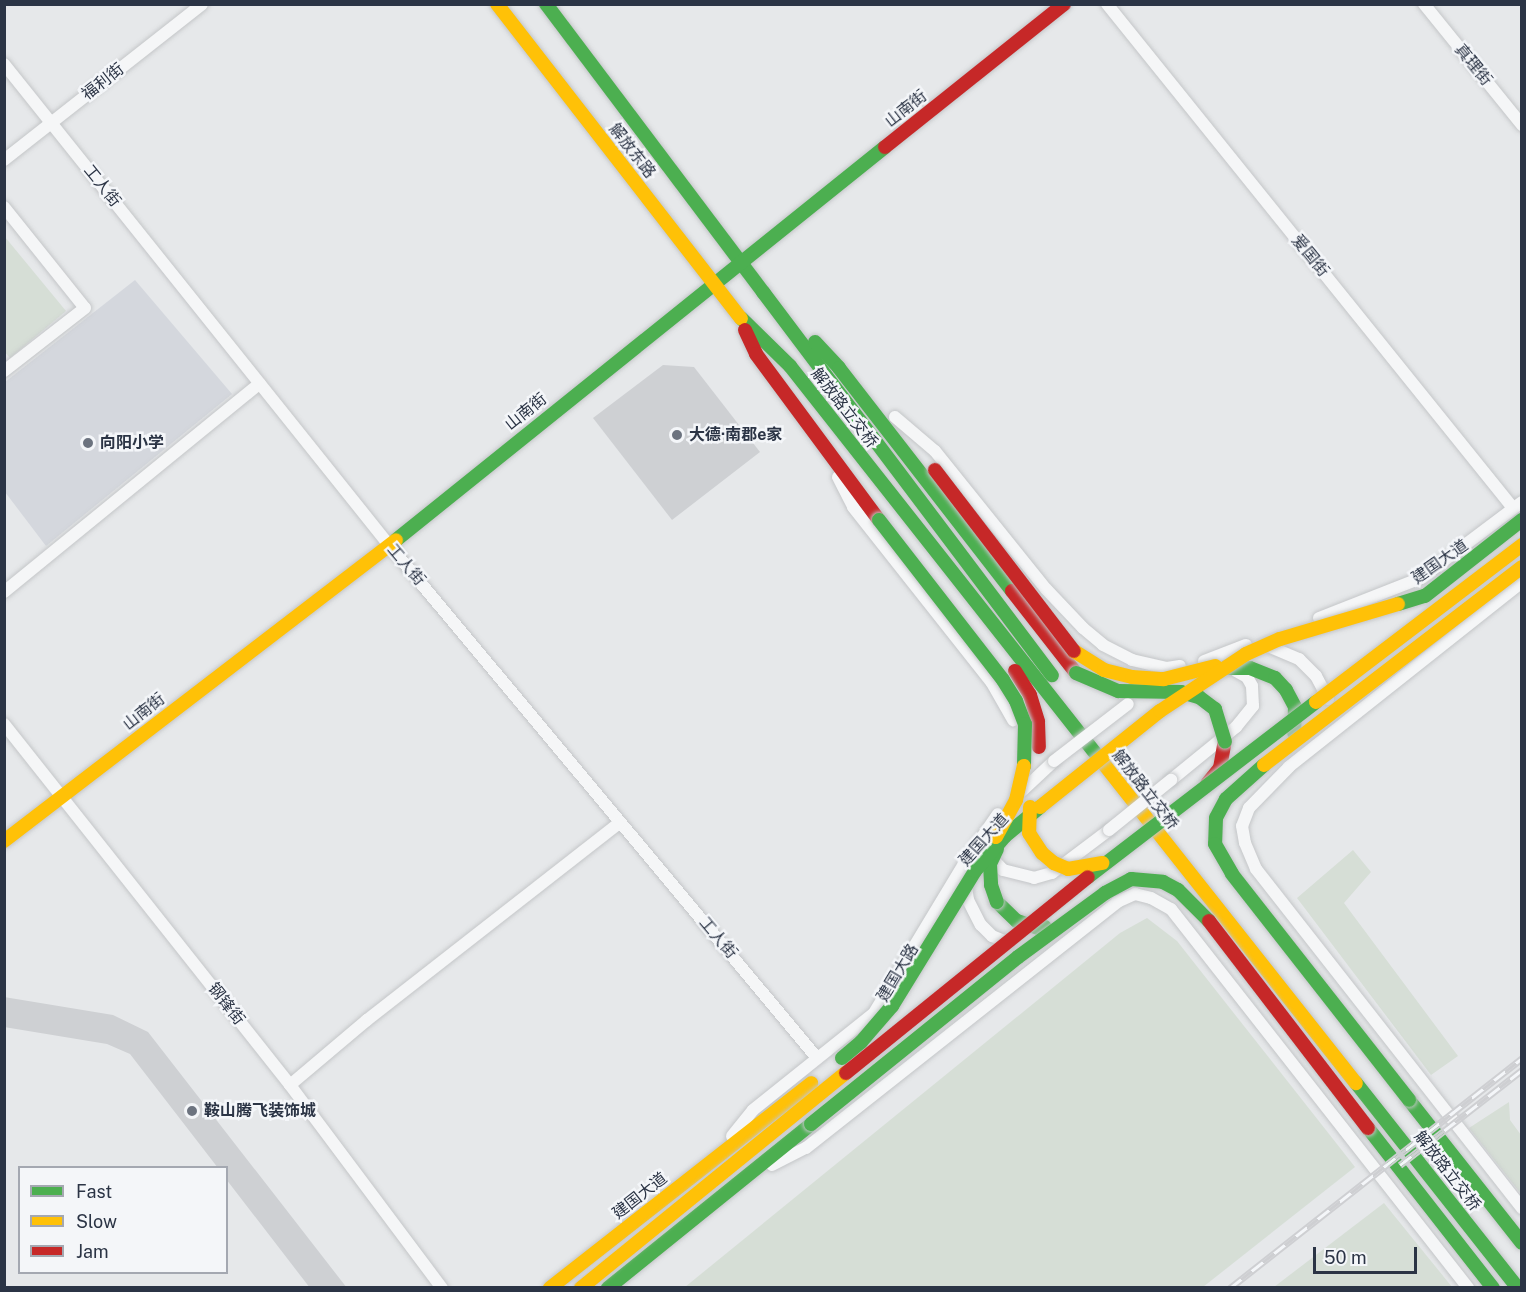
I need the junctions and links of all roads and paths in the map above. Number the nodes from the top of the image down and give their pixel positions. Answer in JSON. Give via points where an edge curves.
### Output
{"nodes":[{"id":1,"x":202,"y":4,"type":"edge"},
{"id":2,"x":497,"y":4,"type":"edge"},
{"id":3,"x":546,"y":4,"type":"edge"},
{"id":4,"x":1064,"y":4,"type":"edge"},
{"id":5,"x":1107,"y":4,"type":"edge"},
{"id":6,"x":1424,"y":4,"type":"edge"},
{"id":7,"x":4,"y":64,"type":"edge"},
{"id":8,"x":52,"y":123,"type":"junction"},
{"id":9,"x":1521,"y":124,"type":"edge"},
{"id":10,"x":4,"y":160,"type":"edge"},
{"id":11,"x":4,"y":207,"type":"edge"},
{"id":12,"x":740,"y":261,"type":"junction"},
{"id":13,"x":714,"y":282,"type":"junction"},
{"id":14,"x":763,"y":292,"type":"junction"},
{"id":15,"x":741,"y":318,"type":"junction"},
{"id":16,"x":759,"y":337,"type":"junction"},
{"id":17,"x":813,"y":339,"type":"junction"},
{"id":18,"x":4,"y":370,"type":"edge"},
{"id":19,"x":260,"y":382,"type":"junction"},
{"id":20,"x":895,"y":417,"type":"junction"},
{"id":21,"x":824,"y":449,"type":"junction"},
{"id":22,"x":1517,"y":505,"type":"edge"},
{"id":23,"x":1521,"y":520,"type":"edge"},
{"id":24,"x":389,"y":544,"type":"junction"},
{"id":25,"x":1521,"y":544,"type":"edge"},
{"id":26,"x":1521,"y":567,"type":"edge"},
{"id":27,"x":1521,"y":582,"type":"edge"},
{"id":28,"x":4,"y":592,"type":"edge"},
{"id":29,"x":1254,"y":642,"type":"junction"},
{"id":30,"x":1246,"y":654,"type":"junction"},
{"id":31,"x":1196,"y":664,"type":"junction"},
{"id":32,"x":1225,"y":668,"type":"junction"},
{"id":33,"x":1060,"y":685,"type":"dead end"},
{"id":34,"x":1082,"y":713,"type":"dead end"},
{"id":35,"x":4,"y":724,"type":"edge"},
{"id":36,"x":1323,"y":740,"type":"junction"},
{"id":37,"x":1286,"y":749,"type":"junction"},
{"id":38,"x":1203,"y":789,"type":"junction"},
{"id":39,"x":61,"y":796,"type":"junction"},
{"id":40,"x":1008,"y":804,"type":"junction"},
{"id":41,"x":620,"y":822,"type":"junction"},
{"id":42,"x":990,"y":826,"type":"junction"},
{"id":43,"x":1002,"y":840,"type":"junction"},
{"id":44,"x":4,"y":841,"type":"edge"},
{"id":45,"x":1105,"y":863,"type":"junction"},
{"id":46,"x":970,"y":867,"type":"junction"},
{"id":47,"x":1061,"y":926,"type":"junction"},
{"id":48,"x":1061,"y":946,"type":"junction"},
{"id":49,"x":818,"y":1058,"type":"junction"},
{"id":50,"x":290,"y":1085,"type":"junction"},
{"id":51,"x":714,"y":1159,"type":"junction"},
{"id":52,"x":741,"y":1180,"type":"junction"},
{"id":53,"x":1521,"y":1208,"type":"edge"},
{"id":54,"x":1521,"y":1243,"type":"edge"},
{"id":55,"x":1521,"y":1276,"type":"edge"},
{"id":56,"x":442,"y":1287,"type":"edge"},
{"id":57,"x":550,"y":1287,"type":"edge"},
{"id":58,"x":581,"y":1287,"type":"edge"},
{"id":59,"x":608,"y":1287,"type":"edge"},
{"id":60,"x":1468,"y":1287,"type":"edge"},
{"id":61,"x":1493,"y":1287,"type":"edge"},
{"id":62,"x":1518,"y":1287,"type":"edge"}],
"edges":[{"from":1,"to":8,"type":"street","name":"福利街"},
{"from":2,"to":13,"type":"main road","name":"解放东路"},
{"from":3,"to":12,"type":"main road","name":"解放东路"},
{"from":4,"to":12,"type":"main road","name":"山南街"},
{"from":5,"to":22,"type":"street","name":"爱国街"},
{"from":6,"to":9,"type":"street","name":"真理街"},
{"from":7,"to":8,"type":"street","name":"工人街"},
{"from":8,"to":10,"type":"street","name":"福利街"},
{"from":8,"to":19,"type":"street","name":"工人街"},
{"from":11,"to":18,"type":"street","via":[[85,308]]},
{"from":12,"to":13,"type":"main road","name":"山南街"},
{"from":12,"to":14,"type":"main road","name":"解放东路"},
{"from":13,"to":15,"type":"main road","name":"解放东路"},
{"from":13,"to":24,"type":"main road","name":"山南街"},
{"from":14,"to":17,"type":"main road"},
{"from":14,"to":33,"type":"main road","name":"解放路立交桥"},
{"from":15,"to":16,"type":"main road","name":"解放路立交桥"},
{"from":15,"to":21,"type":"main road","via":[[756,354]]},
{"from":16,"to":45,"type":"main road","bridge":true,"via":[[807,408],[1030,695],[1039,734],[1027,825],[1034,844],[1054,863],[1068,869]]},
{"from":16,"to":62,"type":"main road","name":"解放路立交桥","via":[[797,376]]},
{"from":17,"to":20,"type":"main road","via":[[857,373]]},
{"from":17,"to":38,"type":"main road","bridge":true,"via":[[1076,673],[1118,691],[1181,692],[1198,697],[1215,709],[1225,741],[1220,768]]},
{"from":19,"to":24,"type":"street","name":"工人街"},
{"from":19,"to":28,"type":"street"},
{"from":20,"to":30,"type":"main road","bridge":true,"via":[[1076,654],[1104,670],[1164,679],[1202,671]]},
{"from":20,"to":31,"type":"street","via":[[935,452],[1046,589],[1103,645],[1132,660],[1167,668]]},
{"from":21,"to":40,"type":"street","via":[[853,507],[1010,711],[1019,737],[1020,756]]},
{"from":21,"to":46,"type":"main road","bridge":true,"via":[[1003,680],[1025,724],[1024,771],[1016,800]]},
{"from":22,"to":29,"type":"street","via":[[1421,578]]},
{"from":23,"to":30,"type":"main road","name":"建国大道","bridge":true,"via":[[1425,596],[1280,639]]},
{"from":24,"to":39,"type":"main road","name":"山南街"},
{"from":24,"to":41,"type":"street","name":"工人街"},
{"from":25,"to":38,"type":"main road","name":"建国大道","bridge":true},
{"from":26,"to":37,"type":"main road","bridge":true},
{"from":27,"to":36,"type":"street"},
{"from":29,"to":31,"type":"street"},
{"from":29,"to":36,"type":"street","via":[[1283,650],[1316,676],[1332,710]]},
{"from":30,"to":32,"type":"main road","name":"建国大道","bridge":true},
{"from":31,"to":40,"type":"street","name":"建国大路","bridge":true,"via":[[1128,704],[1054,761]]},
{"from":31,"to":42,"type":"street","bridge":true,"via":[[1227,668],[1247,677],[1252,686],[1253,706],[1236,728],[1109,830],[1052,873],[1034,878],[1004,870],[990,859]]},
{"from":32,"to":37,"type":"main road","bridge":true,"via":[[1250,668],[1275,678],[1286,690],[1295,707],[1294,735]]},
{"from":32,"to":43,"type":"main road","name":"建国大道","bridge":true,"via":[[1160,711]]},
{"from":34,"to":55,"type":"main road","name":"解放路立交桥"},
{"from":35,"to":39,"type":"street","name":"钢锋街"},
{"from":36,"to":53,"type":"street","via":[[1289,767],[1249,808],[1242,826],[1256,869]]},
{"from":37,"to":54,"type":"main road","bridge":true,"via":[[1247,778],[1226,800],[1215,818],[1215,844],[1232,874]]},
{"from":38,"to":45,"type":"main road","name":"建国大道","bridge":true},
{"from":39,"to":44,"type":"main road","name":"山南街"},
{"from":39,"to":50,"type":"street","name":"钢锋街"},
{"from":40,"to":42,"type":"street","name":"建国大路"},
{"from":41,"to":49,"type":"street","name":"工人街"},
{"from":41,"to":50,"type":"street"},
{"from":42,"to":46,"type":"street","name":"建国大路"},
{"from":43,"to":46,"type":"main road","name":"建国大道","bridge":true},
{"from":43,"to":47,"type":"main road","bridge":true,"via":[[990,864],[997,902],[1017,921],[1038,928]]},
{"from":45,"to":58,"type":"main road","name":"建国大道","bridge":true},
{"from":46,"to":48,"type":"street","via":[[968,900],[981,925],[992,936],[1017,946]]},
{"from":46,"to":49,"type":"street","name":"建国大路","via":[[874,1013]]},
{"from":46,"to":51,"type":"main road","name":"建国大道","bridge":true,"via":[[892,1006],[861,1042]]},
{"from":47,"to":52,"type":"main road","bridge":true},
{"from":47,"to":61,"type":"main road","bridge":true,"via":[[1131,879],[1163,882],[1178,890],[1216,930]]},
{"from":48,"to":52,"type":"street","via":[[806,1148]]},
{"from":48,"to":60,"type":"street","via":[[1117,902],[1136,894],[1171,909]]},
{"from":49,"to":51,"type":"street","name":"建国大路","via":[[753,1110]]},
{"from":50,"to":56,"type":"street","name":"钢锋街"},
{"from":51,"to":57,"type":"main road","name":"建国大道"},
{"from":52,"to":59,"type":"main road"}]}
